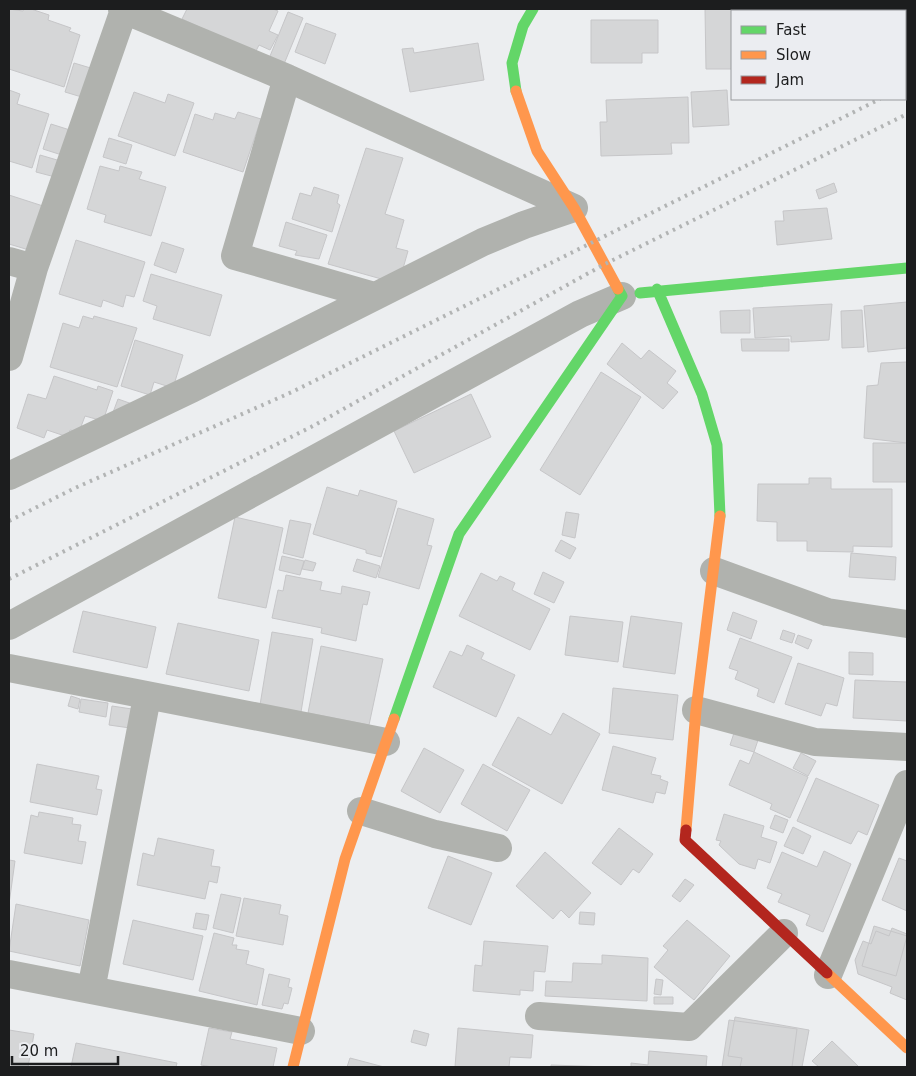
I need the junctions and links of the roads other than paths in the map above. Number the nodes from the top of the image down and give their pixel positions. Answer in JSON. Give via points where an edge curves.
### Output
{"nodes":[{"id":1,"x":123,"y":9,"type":"edge"},
{"id":2,"x":533,"y":9,"type":"edge"},
{"id":3,"x":287,"y":78,"type":"junction"},
{"id":4,"x":574,"y":208,"type":"junction"},
{"id":5,"x":9,"y":261,"type":"edge"},
{"id":6,"x":34,"y":268,"type":"junction"},
{"id":7,"x":907,"y":268,"type":"edge"},
{"id":8,"x":657,"y":289,"type":"junction"},
{"id":9,"x":374,"y":296,"type":"junction"},
{"id":10,"x":622,"y":296,"type":"junction"},
{"id":11,"x":9,"y":357,"type":"edge"},
{"id":12,"x":9,"y":476,"type":"edge"},
{"id":13,"x":714,"y":571,"type":"junction"},
{"id":14,"x":907,"y":624,"type":"edge"},
{"id":15,"x":9,"y":626,"type":"edge"},
{"id":16,"x":9,"y":668,"type":"edge"},
{"id":17,"x":148,"y":697,"type":"junction"},
{"id":18,"x":696,"y":710,"type":"junction"},
{"id":19,"x":386,"y":742,"type":"junction"},
{"id":20,"x":907,"y":746,"type":"edge"},
{"id":21,"x":907,"y":784,"type":"edge"},
{"id":22,"x":361,"y":811,"type":"junction"},
{"id":23,"x":498,"y":848,"type":"dead end"},
{"id":24,"x":784,"y":934,"type":"junction"},
{"id":25,"x":9,"y":974,"type":"edge"},
{"id":26,"x":828,"y":975,"type":"junction"},
{"id":27,"x":91,"y":990,"type":"junction"},
{"id":28,"x":539,"y":1016,"type":"dead end"},
{"id":29,"x":301,"y":1031,"type":"junction"},
{"id":30,"x":907,"y":1048,"type":"edge"},
{"id":31,"x":293,"y":1067,"type":"edge"}],
"edges":[{"from":1,"to":3,"type":"street"},
{"from":1,"to":6,"type":"street"},
{"from":2,"to":4,"type":"street","via":[[522,26],[512,63],[517,94],[537,151]]},
{"from":3,"to":4,"type":"street"},
{"from":3,"to":9,"type":"street","via":[[236,256]]},
{"from":4,"to":9,"type":"street","via":[[483,242]]},
{"from":4,"to":10,"type":"street"},
{"from":5,"to":6,"type":"street"},
{"from":6,"to":11,"type":"street"},
{"from":7,"to":8,"type":"street"},
{"from":8,"to":10,"type":"street"},
{"from":8,"to":13,"type":"street","via":[[702,394],[717,445],[721,509]]},
{"from":9,"to":12,"type":"street"},
{"from":10,"to":15,"type":"street","via":[[580,314]]},
{"from":10,"to":19,"type":"street","via":[[459,534]]},
{"from":13,"to":14,"type":"street","via":[[827,612]]},
{"from":13,"to":18,"type":"street"},
{"from":16,"to":17,"type":"street"},
{"from":17,"to":19,"type":"street"},
{"from":17,"to":27,"type":"street"},
{"from":18,"to":20,"type":"street","via":[[815,742]]},
{"from":18,"to":24,"type":"street","via":[[685,840]]},
{"from":19,"to":22,"type":"street"},
{"from":21,"to":26,"type":"street"},
{"from":22,"to":23,"type":"street","via":[[435,834]]},
{"from":22,"to":29,"type":"street"},
{"from":24,"to":26,"type":"street"},
{"from":24,"to":28,"type":"street","via":[[689,1027]]},
{"from":25,"to":27,"type":"street"},
{"from":26,"to":30,"type":"street"},
{"from":27,"to":29,"type":"street"},
{"from":29,"to":31,"type":"street"}]}
